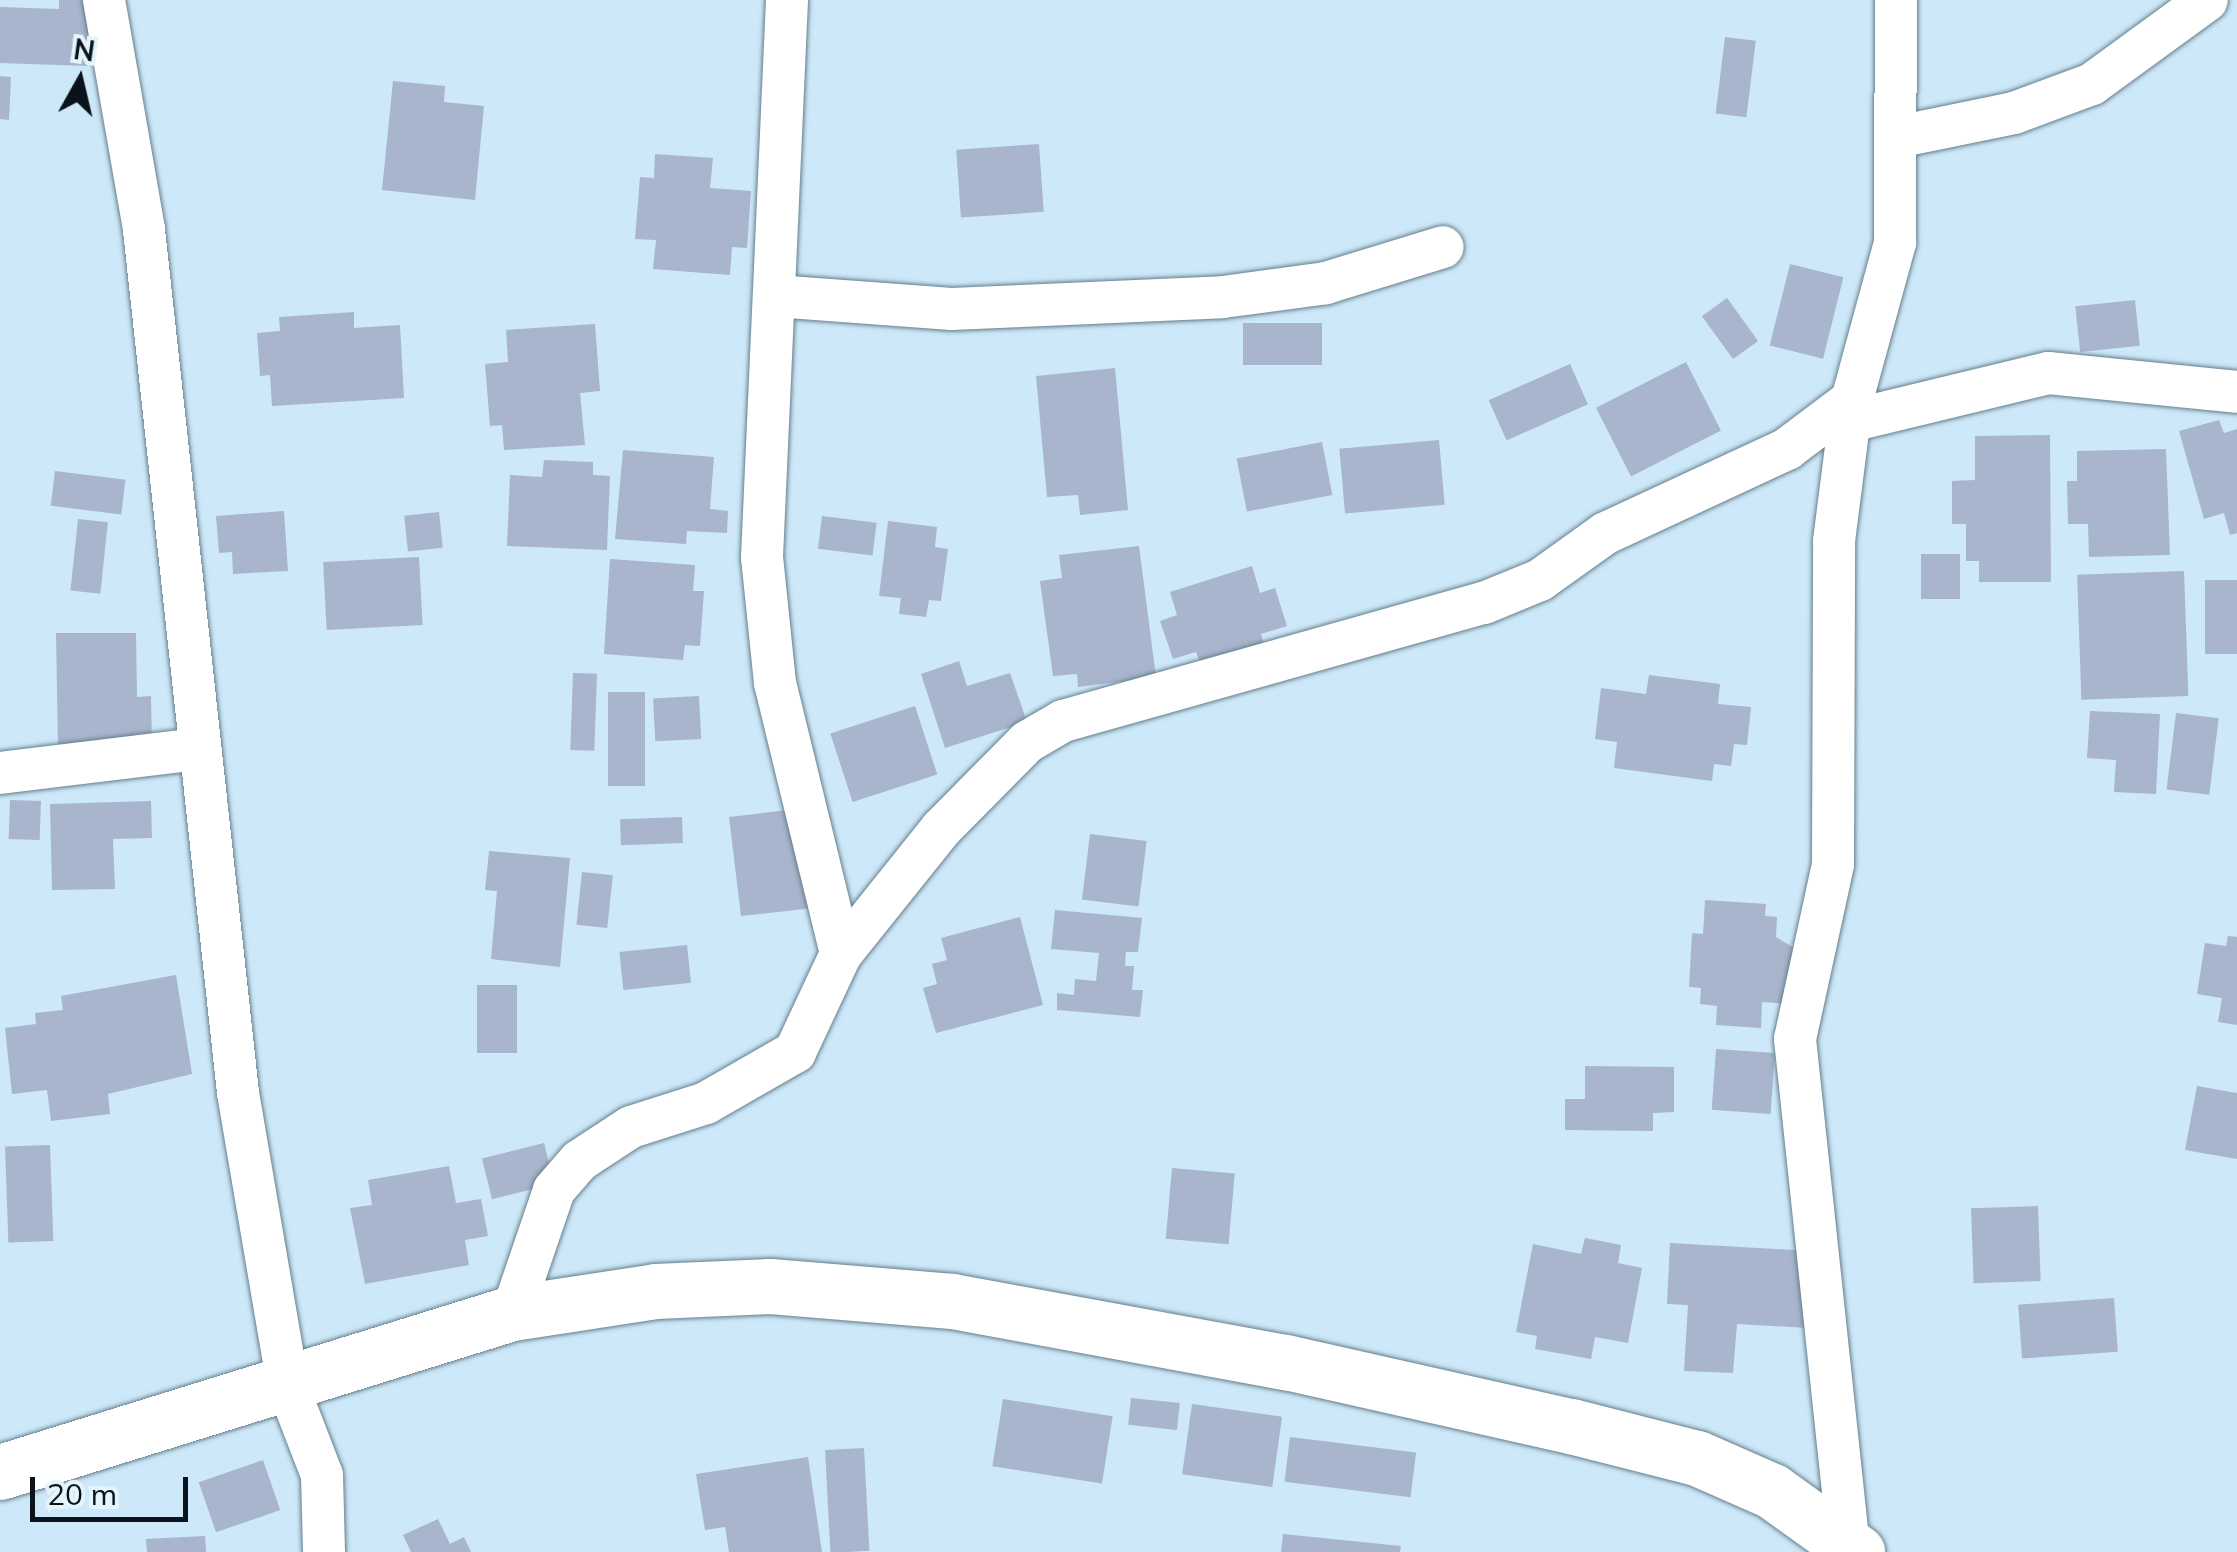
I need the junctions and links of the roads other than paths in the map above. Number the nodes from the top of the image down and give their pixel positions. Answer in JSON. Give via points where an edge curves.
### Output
{"nodes":[{"id":1,"x":104,"y":0,"type":"edge"},
{"id":2,"x":786,"y":0,"type":"edge"},
{"id":3,"x":1896,"y":0,"type":"edge"},
{"id":4,"x":2207,"y":0,"type":"edge"},
{"id":5,"x":1898,"y":136,"type":"junction"},
{"id":6,"x":1443,"y":246,"type":"dead end"},
{"id":7,"x":775,"y":296,"type":"junction"},
{"id":8,"x":2237,"y":392,"type":"edge"},
{"id":9,"x":1851,"y":411,"type":"junction"},
{"id":10,"x":200,"y":749,"type":"junction"},
{"id":11,"x":0,"y":773,"type":"edge"},
{"id":12,"x":842,"y":954,"type":"junction"},
{"id":13,"x":512,"y":1313,"type":"junction"},
{"id":14,"x":288,"y":1387,"type":"junction"},
{"id":15,"x":0,"y":1472,"type":"edge"},
{"id":16,"x":1852,"y":1545,"type":"edge"},
{"id":17,"x":324,"y":1552,"type":"edge"}],
"edges":[{"from":1,"to":10,"type":"street","via":[[144,230]]},
{"from":2,"to":7,"type":"street"},
{"from":3,"to":5,"type":"street"},
{"from":4,"to":5,"type":"street","via":[[2092,84],[2014,113]]},
{"from":5,"to":9,"type":"street","via":[[1895,243]]},
{"from":6,"to":7,"type":"street","via":[[1326,283],[1222,297],[952,309]]},
{"from":7,"to":12,"type":"street","via":[[762,557],[766,626]]},
{"from":8,"to":9,"type":"street","via":[[2048,373]]},
{"from":9,"to":12,"type":"street","via":[[1606,532],[1540,580],[1484,603],[1063,721],[990,775]]},
{"from":9,"to":16,"type":"street","via":[[1834,541],[1833,864],[1795,1038]]},
{"from":10,"to":11,"type":"street"},
{"from":10,"to":14,"type":"street","via":[[238,1093]]},
{"from":12,"to":13,"type":"street","via":[[795,1052],[706,1103],[631,1126],[579,1161],[554,1190]]},
{"from":13,"to":14,"type":"street"},
{"from":13,"to":16,"type":"street","via":[[655,1292],[770,1286],[952,1302],[1286,1362],[1697,1458],[1772,1491]]},
{"from":14,"to":15,"type":"street"},
{"from":14,"to":17,"type":"street","via":[[322,1475]]}]}
